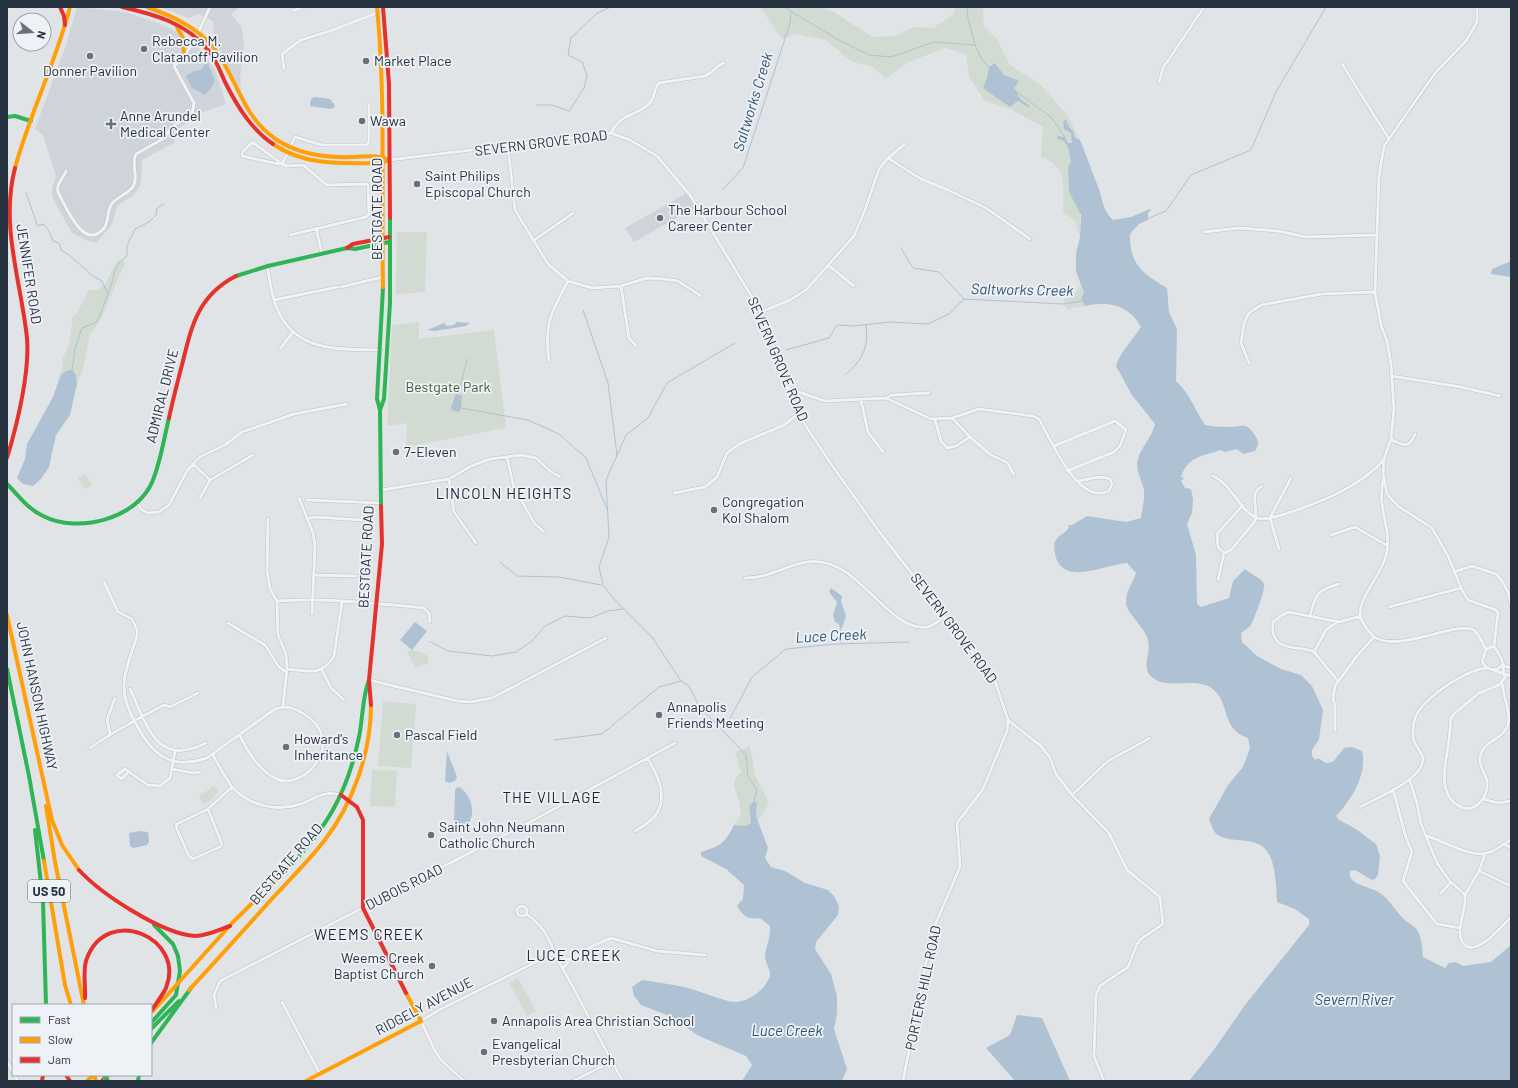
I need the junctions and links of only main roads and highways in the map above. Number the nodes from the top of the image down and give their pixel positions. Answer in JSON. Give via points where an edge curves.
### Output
{"nodes":[{"id":1,"x":60,"y":7,"type":"edge"},
{"id":2,"x":70,"y":7,"type":"edge"},
{"id":3,"x":122,"y":7,"type":"edge"},
{"id":4,"x":147,"y":7,"type":"edge"},
{"id":5,"x":383,"y":7,"type":"edge"},
{"id":6,"x":377,"y":10,"type":"edge"},
{"id":7,"x":174,"y":23,"type":"junction"},
{"id":8,"x":66,"y":28,"type":"junction"},
{"id":9,"x":198,"y":35,"type":"junction"},
{"id":10,"x":184,"y":57,"type":"road end"},
{"id":11,"x":7,"y":117,"type":"edge"},
{"id":12,"x":31,"y":120,"type":"junction"},
{"id":13,"x":289,"y":150,"type":"junction"},
{"id":14,"x":382,"y":156,"type":"junction"},
{"id":15,"x":389,"y":160,"type":"junction"},
{"id":16,"x":382,"y":163,"type":"junction"},
{"id":17,"x":382,"y":237,"type":"junction"},
{"id":18,"x":389,"y":240,"type":"junction"},
{"id":19,"x":382,"y":243,"type":"junction"},
{"id":20,"x":348,"y":248,"type":"junction"},
{"id":21,"x":382,"y":320,"type":"junction"},
{"id":22,"x":390,"y":321,"type":"junction"},
{"id":23,"x":380,"y":410,"type":"junction"},
{"id":24,"x":7,"y":458,"type":"edge"},
{"id":25,"x":7,"y":484,"type":"edge"},
{"id":26,"x":7,"y":615,"type":"edge"},
{"id":27,"x":7,"y":669,"type":"edge"},
{"id":28,"x":369,"y":680,"type":"junction"},
{"id":29,"x":29,"y":776,"type":"junction"},
{"id":30,"x":43,"y":782,"type":"junction"},
{"id":31,"x":342,"y":795,"type":"junction"},
{"id":32,"x":349,"y":799,"type":"junction"},
{"id":33,"x":149,"y":920,"type":"junction"},
{"id":34,"x":230,"y":926,"type":"junction"},
{"id":35,"x":180,"y":982,"type":"junction"},
{"id":36,"x":191,"y":988,"type":"junction"},
{"id":37,"x":47,"y":1004,"type":"edge"},
{"id":38,"x":71,"y":1004,"type":"edge"},
{"id":39,"x":85,"y":1004,"type":"edge"},
{"id":40,"x":85,"y":1004,"type":"edge"},
{"id":41,"x":152,"y":1010,"type":"edge"},
{"id":42,"x":152,"y":1011,"type":"edge"},
{"id":43,"x":152,"y":1022,"type":"edge"},
{"id":44,"x":152,"y":1028,"type":"edge"},
{"id":45,"x":152,"y":1041,"type":"edge"},
{"id":46,"x":306,"y":1081,"type":"edge"}],
"edges":[{"from":1,"to":8,"type":"main road"},
{"from":2,"to":8,"type":"main road","name":"JENNIFER ROAD"},
{"from":3,"to":7,"type":"main road"},
{"from":4,"to":9,"type":"main road","via":[[181,20]]},
{"from":5,"to":15,"type":"main road","name":"BESTGATE ROAD","via":[[388,63]]},
{"from":6,"to":14,"type":"main road","name":"BESTGATE ROAD","via":[[382,61]]},
{"from":7,"to":9,"type":"main road"},
{"from":7,"to":10,"type":"main road","via":[[184,38]]},
{"from":8,"to":12,"type":"main road","name":"JENNIFER ROAD"},
{"from":9,"to":13,"type":"main road","via":[[213,56],[237,106],[249,123],[261,136]]},
{"from":11,"to":12,"type":"main road"},
{"from":12,"to":24,"type":"main road","name":"JENNIFER ROAD","via":[[16,164],[9,205],[10,243],[28,350]]},
{"from":13,"to":14,"type":"main road","via":[[321,156]]},
{"from":13,"to":16,"type":"main road","via":[[318,162]]},
{"from":14,"to":15,"type":"main road"},
{"from":14,"to":16,"type":"main road","name":"BESTGATE ROAD"},
{"from":15,"to":16,"type":"main road"},
{"from":15,"to":18,"type":"main road","name":"BESTGATE ROAD"},
{"from":16,"to":17,"type":"main road","name":"BESTGATE ROAD"},
{"from":17,"to":18,"type":"main road","name":"ADMIRAL DRIVE"},
{"from":17,"to":19,"type":"main road","name":"BESTGATE ROAD"},
{"from":17,"to":20,"type":"main road","name":"ADMIRAL DRIVE","via":[[353,244]]},
{"from":18,"to":19,"type":"main road","name":"ADMIRAL DRIVE"},
{"from":18,"to":22,"type":"main road","name":"BESTGATE ROAD"},
{"from":19,"to":20,"type":"main road","name":"ADMIRAL DRIVE","via":[[355,249]]},
{"from":19,"to":21,"type":"main road","name":"BESTGATE ROAD"},
{"from":20,"to":25,"type":"main road","name":"ADMIRAL DRIVE","via":[[245,271],[226,281],[205,300],[189,335],[155,475],[148,490],[137,503],[105,518],[78,523],[62,522],[34,511]]},
{"from":21,"to":22,"type":"main road"},
{"from":21,"to":23,"type":"main road","name":"BESTGATE ROAD","via":[[377,399]]},
{"from":22,"to":23,"type":"main road","name":"BESTGATE ROAD","via":[[384,399]]},
{"from":23,"to":28,"type":"main road","name":"BESTGATE ROAD","via":[[380,567]]},
{"from":26,"to":30,"type":"main road","name":"JOHN HANSON HIGHWAY","number":"US 50"},
{"from":27,"to":29,"type":"main road","name":"JOHN HANSON HIGHWAY","number":"US 50"},
{"from":28,"to":31,"type":"main road","name":"BESTGATE ROAD","via":[[364,692],[355,755]]},
{"from":28,"to":32,"type":"main road","name":"BESTGATE ROAD","via":[[373,696],[367,740]]},
{"from":29,"to":37,"type":"main road","via":[[43,901]]},
{"from":29,"to":38,"type":"main road","number":"US 50","via":[[65,984]]},
{"from":30,"to":33,"type":"main road","via":[[57,837],[71,860],[94,884]]},
{"from":30,"to":39,"type":"main road","number":"US 50","via":[[55,862]]},
{"from":31,"to":32,"type":"main road"},
{"from":31,"to":34,"type":"main road","name":"BESTGATE ROAD","via":[[314,839]]},
{"from":32,"to":36,"type":"main road","name":"BESTGATE ROAD","via":[[336,823],[312,855]]},
{"from":32,"to":46,"type":"main road","name":"RIDGELY AVENUE","via":[[358,806],[363,815],[363,908],[421,1022]]},
{"from":33,"to":34,"type":"main road","via":[[174,933],[192,936],[206,935]]},
{"from":33,"to":35,"type":"main road","via":[[173,944],[178,956]]},
{"from":34,"to":35,"type":"main road","name":"BESTGATE ROAD"},
{"from":35,"to":42,"type":"main road","name":"BESTGATE ROAD"},
{"from":35,"to":43,"type":"main road","via":[[176,996]]},
{"from":36,"to":44,"type":"main road","name":"BESTGATE ROAD"},
{"from":36,"to":45,"type":"main road"},
{"from":40,"to":41,"type":"main road","via":[[87,959],[92,948],[98,940],[109,933],[127,929],[137,930],[154,939],[168,958],[170,971],[165,991]]}]}
